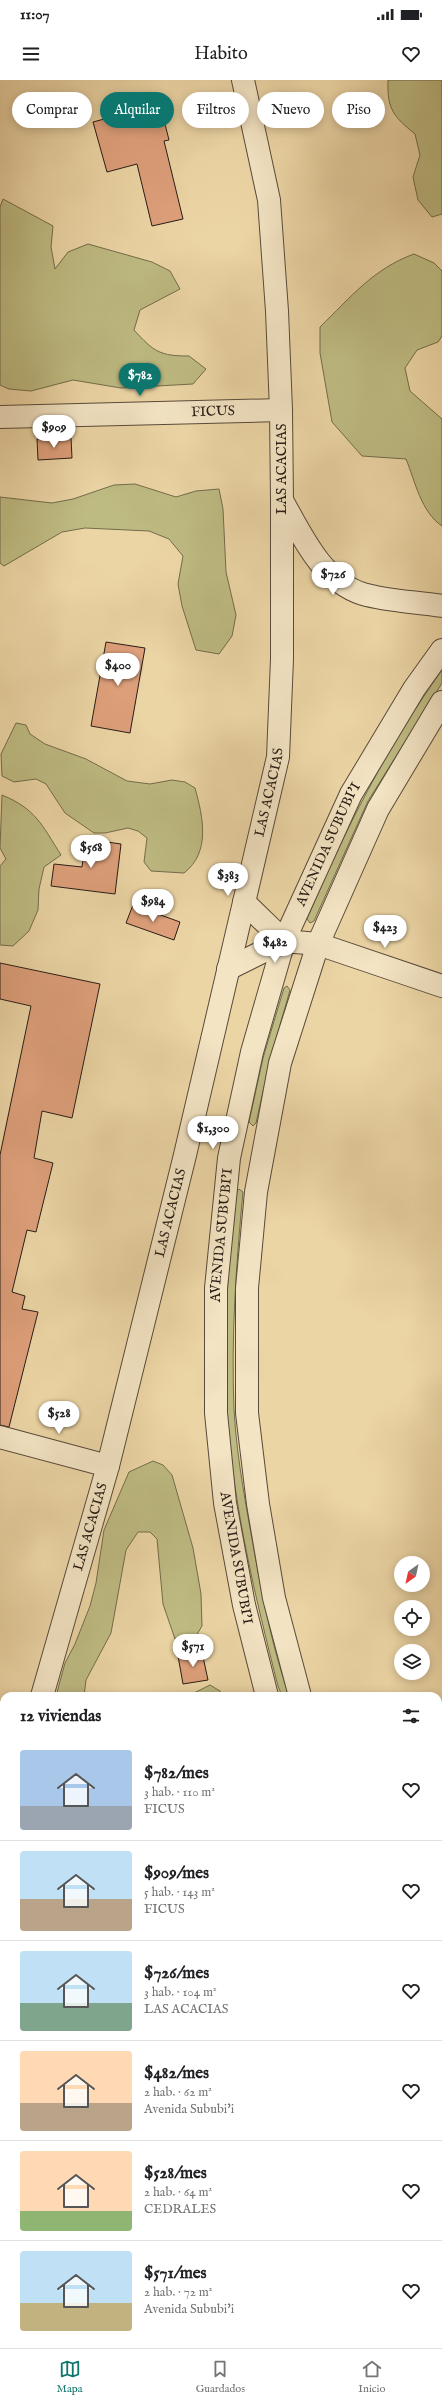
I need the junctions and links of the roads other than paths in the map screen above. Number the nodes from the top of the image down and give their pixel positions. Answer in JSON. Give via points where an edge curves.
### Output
{"nodes":[{"id":1,"x":243,"y":80,"type":"edge"},
{"id":2,"x":281,"y":410,"type":"junction"},
{"id":3,"x":0,"y":418,"type":"edge"},
{"id":4,"x":282,"y":500,"type":"junction"},
{"id":5,"x":442,"y":606,"type":"edge"},
{"id":6,"x":442,"y":650,"type":"edge"},
{"id":7,"x":442,"y":702,"type":"edge"},
{"id":8,"x":244,"y":902,"type":"junction"},
{"id":9,"x":284,"y":941,"type":"junction"},
{"id":10,"x":318,"y":944,"type":"junction"},
{"id":11,"x":228,"y":969,"type":"junction"},
{"id":12,"x":442,"y":986,"type":"edge"},
{"id":13,"x":0,"y":1436,"type":"edge"},
{"id":14,"x":108,"y":1466,"type":"junction"},
{"id":15,"x":43,"y":1692,"type":"edge"},
{"id":16,"x":266,"y":1692,"type":"edge"},
{"id":17,"x":299,"y":1692,"type":"edge"}],
"edges":[{"from":1,"to":2,"type":"street","name":"LAS ACACIAS","via":[[269,200]]},
{"from":2,"to":3,"type":"street","name":"FICUS"},
{"from":2,"to":4,"type":"street","name":"LAS ACACIAS"},
{"from":4,"to":5,"type":"street","via":[[306,543],[330,575],[363,594]]},
{"from":4,"to":8,"type":"street","name":"LAS ACACIAS","via":[[282,659],[278,757]]},
{"from":6,"to":9,"type":"street","name":"AVENIDA SUBUBI'I","via":[[414,689],[352,794]]},
{"from":7,"to":10,"type":"street","name":"AVENIDA SUBUBI'I","via":[[378,809]]},
{"from":8,"to":9,"type":"street"},
{"from":8,"to":11,"type":"street","name":"LAS ACACIAS"},
{"from":9,"to":10,"type":"street"},
{"from":9,"to":11,"type":"street"},
{"from":9,"to":16,"type":"street","name":"AVENIDA SUBUBI'I","via":[[252,1052],[228,1158],[219,1238],[215,1334],[216,1413],[225,1503],[244,1605]]},
{"from":10,"to":12,"type":"street"},
{"from":10,"to":17,"type":"street","name":"AVENIDA SUBUBI'I","via":[[280,1063],[256,1192],[247,1288],[247,1413],[258,1504],[274,1598]]},
{"from":11,"to":14,"type":"street","name":"LAS ACACIAS"},
{"from":13,"to":14,"type":"street"},
{"from":14,"to":15,"type":"street","name":"LAS ACACIAS"}]}
